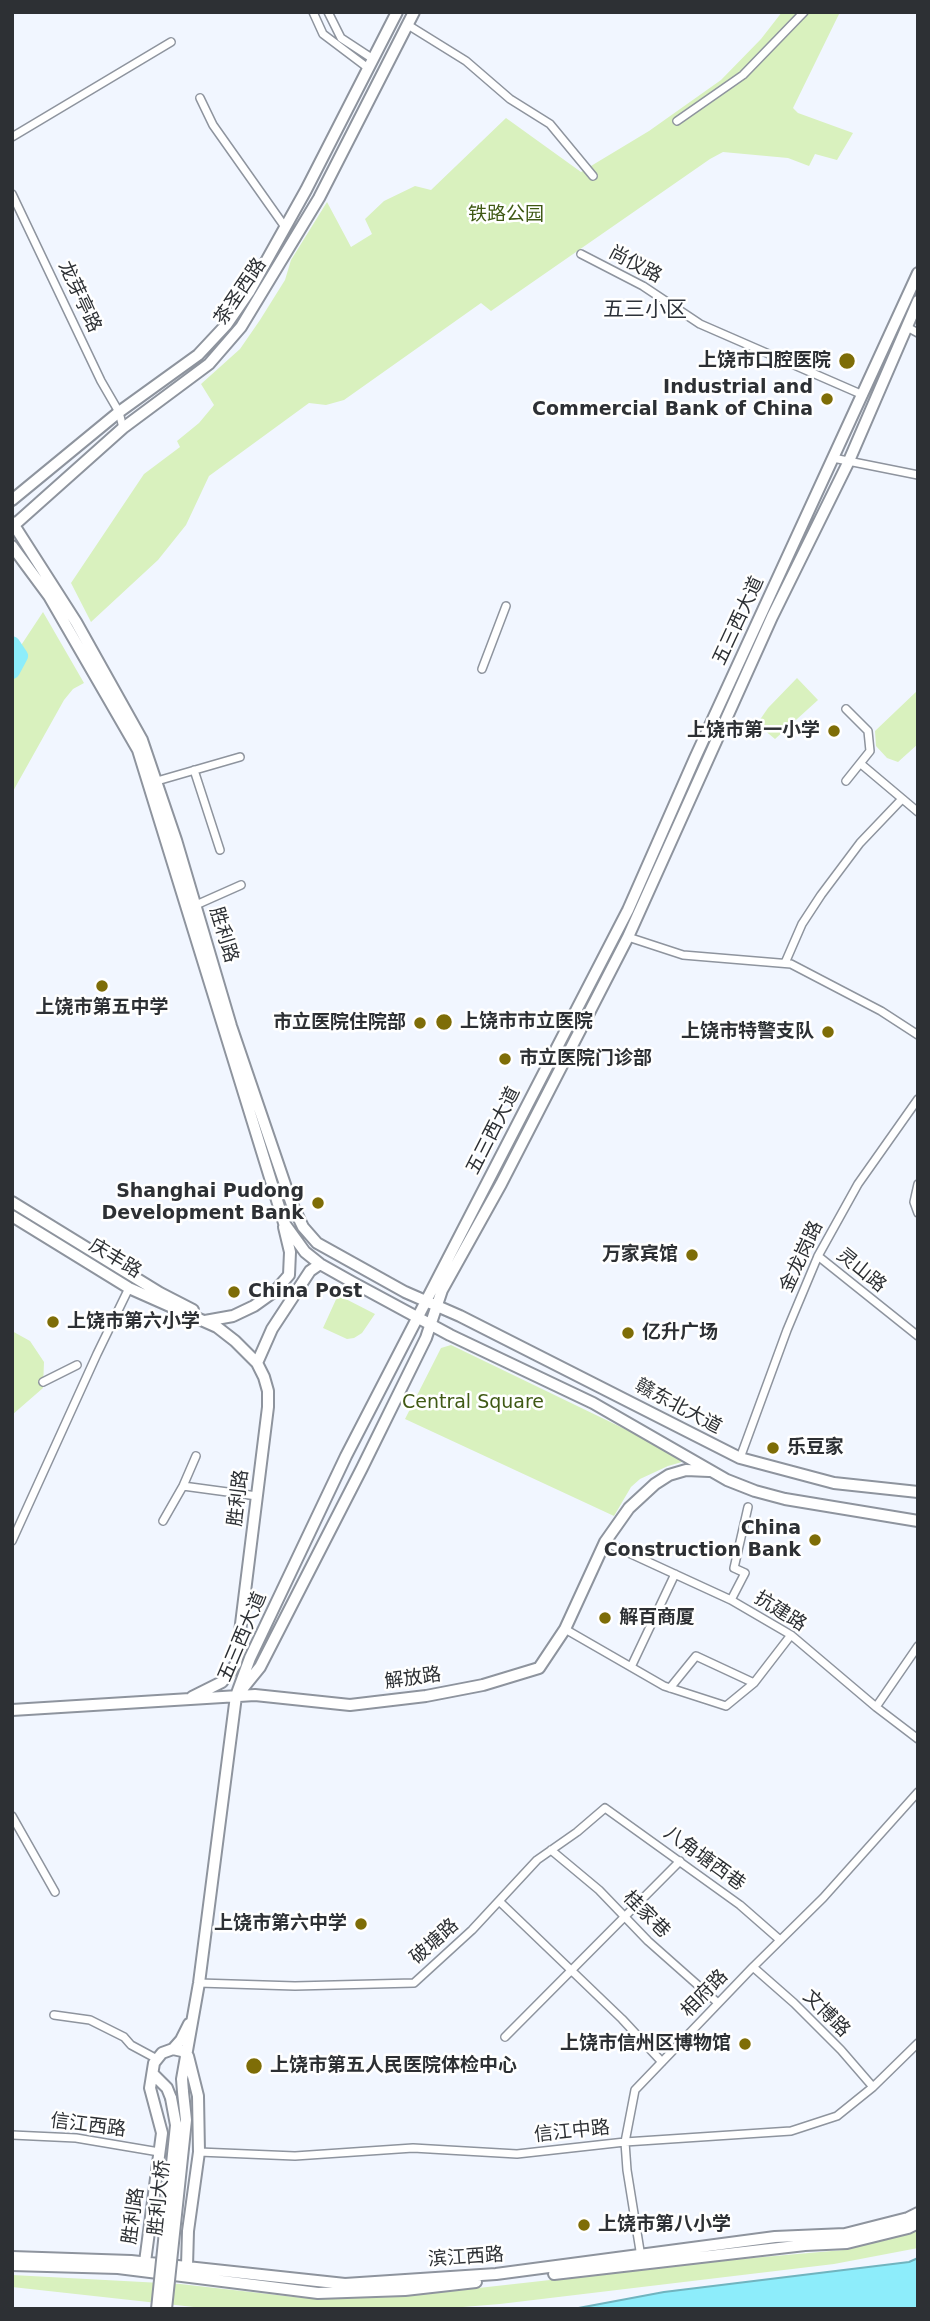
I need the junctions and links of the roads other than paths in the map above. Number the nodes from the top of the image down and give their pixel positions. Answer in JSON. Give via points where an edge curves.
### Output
{"nodes":[{"id":1,"x":313,"y":12,"type":"edge"},
{"id":2,"x":328,"y":12,"type":"edge"},
{"id":3,"x":397,"y":12,"type":"edge"},
{"id":4,"x":414,"y":12,"type":"edge"},
{"id":5,"x":804,"y":12,"type":"edge"},
{"id":6,"x":408,"y":26,"type":"junction"},
{"id":7,"x":171,"y":42,"type":"dead end"},
{"id":8,"x":371,"y":63,"type":"junction"},
{"id":9,"x":200,"y":98,"type":"dead end"},
{"id":10,"x":677,"y":121,"type":"dead end"},
{"id":11,"x":12,"y":137,"type":"edge"},
{"id":12,"x":593,"y":176,"type":"dead end"},
{"id":13,"x":12,"y":194,"type":"edge"},
{"id":14,"x":285,"y":227,"type":"junction"},
{"id":15,"x":580,"y":254,"type":"dead end"},
{"id":16,"x":918,"y":273,"type":"edge"},
{"id":17,"x":918,"y":301,"type":"edge"},
{"id":18,"x":907,"y":327,"type":"junction"},
{"id":19,"x":918,"y":333,"type":"edge"},
{"id":20,"x":863,"y":395,"type":"junction"},
{"id":21,"x":119,"y":412,"type":"junction"},
{"id":22,"x":123,"y":428,"type":"junction"},
{"id":23,"x":833,"y":458,"type":"junction"},
{"id":24,"x":849,"y":463,"type":"junction"},
{"id":25,"x":918,"y":475,"type":"edge"},
{"id":26,"x":12,"y":500,"type":"edge"},
{"id":27,"x":13,"y":524,"type":"edge"},
{"id":28,"x":12,"y":546,"type":"edge"},
{"id":29,"x":506,"y":606,"type":"dead end"},
{"id":30,"x":482,"y":669,"type":"dead end"},
{"id":31,"x":846,"y":709,"type":"dead end"},
{"id":32,"x":240,"y":757,"type":"dead end"},
{"id":33,"x":861,"y":764,"type":"junction"},
{"id":34,"x":194,"y":770,"type":"junction"},
{"id":35,"x":157,"y":781,"type":"junction"},
{"id":36,"x":846,"y":781,"type":"dead end"},
{"id":37,"x":902,"y":799,"type":"junction"},
{"id":38,"x":918,"y":812,"type":"edge"},
{"id":39,"x":220,"y":850,"type":"dead end"},
{"id":40,"x":242,"y":885,"type":"dead end"},
{"id":41,"x":195,"y":905,"type":"junction"},
{"id":42,"x":628,"y":937,"type":"junction"},
{"id":43,"x":785,"y":963,"type":"junction"},
{"id":44,"x":918,"y":1035,"type":"edge"},
{"id":45,"x":918,"y":1099,"type":"edge"},
{"id":46,"x":918,"y":1184,"type":"edge"},
{"id":47,"x":12,"y":1202,"type":"edge"},
{"id":48,"x":918,"y":1213,"type":"edge"},
{"id":49,"x":12,"y":1216,"type":"edge"},
{"id":50,"x":284,"y":1223,"type":"junction"},
{"id":51,"x":818,"y":1256,"type":"junction"},
{"id":52,"x":320,"y":1264,"type":"junction"},
{"id":53,"x":129,"y":1289,"type":"junction"},
{"id":54,"x":425,"y":1301,"type":"junction"},
{"id":55,"x":437,"y":1307,"type":"junction"},
{"id":56,"x":417,"y":1317,"type":"junction"},
{"id":57,"x":208,"y":1320,"type":"junction"},
{"id":58,"x":431,"y":1324,"type":"junction"},
{"id":59,"x":918,"y":1336,"type":"edge"},
{"id":60,"x":257,"y":1363,"type":"junction"},
{"id":61,"x":78,"y":1365,"type":"dead end"},
{"id":62,"x":43,"y":1382,"type":"dead end"},
{"id":63,"x":196,"y":1456,"type":"dead end"},
{"id":64,"x":740,"y":1458,"type":"junction"},
{"id":65,"x":710,"y":1471,"type":"junction"},
{"id":66,"x":183,"y":1486,"type":"junction"},
{"id":67,"x":918,"y":1492,"type":"edge"},
{"id":68,"x":257,"y":1496,"type":"junction"},
{"id":69,"x":748,"y":1507,"type":"dead end"},
{"id":70,"x":163,"y":1521,"type":"dead end"},
{"id":71,"x":918,"y":1521,"type":"edge"},
{"id":72,"x":12,"y":1541,"type":"edge"},
{"id":73,"x":605,"y":1542,"type":"junction"},
{"id":74,"x":675,"y":1574,"type":"junction"},
{"id":75,"x":730,"y":1600,"type":"junction"},
{"id":76,"x":565,"y":1629,"type":"junction"},
{"id":77,"x":791,"y":1635,"type":"junction"},
{"id":78,"x":918,"y":1646,"type":"edge"},
{"id":79,"x":631,"y":1667,"type":"junction"},
{"id":80,"x":754,"y":1683,"type":"junction"},
{"id":81,"x":670,"y":1688,"type":"junction"},
{"id":82,"x":236,"y":1696,"type":"junction"},
{"id":83,"x":186,"y":1700,"type":"junction"},
{"id":84,"x":868,"y":1701,"type":"junction"},
{"id":85,"x":876,"y":1707,"type":"junction"},
{"id":86,"x":859,"y":1709,"type":"dead end"},
{"id":87,"x":12,"y":1710,"type":"edge"},
{"id":88,"x":918,"y":1739,"type":"edge"},
{"id":89,"x":918,"y":1792,"type":"edge"},
{"id":90,"x":605,"y":1808,"type":"joint"},
{"id":91,"x":12,"y":1816,"type":"edge"},
{"id":92,"x":551,"y":1850,"type":"junction"},
{"id":93,"x":680,"y":1861,"type":"junction"},
{"id":94,"x":55,"y":1892,"type":"dead end"},
{"id":95,"x":499,"y":1901,"type":"junction"},
{"id":96,"x":624,"y":1916,"type":"junction"},
{"id":97,"x":779,"y":1940,"type":"junction"},
{"id":98,"x":753,"y":1967,"type":"junction"},
{"id":99,"x":570,"y":1969,"type":"junction"},
{"id":100,"x":199,"y":1983,"type":"junction"},
{"id":101,"x":718,"y":2003,"type":"junction"},
{"id":102,"x":54,"y":2015,"type":"dead end"},
{"id":103,"x":193,"y":2015,"type":"junction"},
{"id":104,"x":505,"y":2037,"type":"dead end"},
{"id":105,"x":918,"y":2043,"type":"edge"},
{"id":106,"x":173,"y":2049,"type":"junction"},
{"id":107,"x":188,"y":2056,"type":"junction"},
{"id":108,"x":157,"y":2059,"type":"junction"},
{"id":109,"x":662,"y":2062,"type":"junction"},
{"id":110,"x":153,"y":2074,"type":"junction"},
{"id":111,"x":873,"y":2087,"type":"junction"},
{"id":112,"x":12,"y":2135,"type":"edge"},
{"id":113,"x":625,"y":2142,"type":"junction"},
{"id":114,"x":159,"y":2152,"type":"junction"},
{"id":115,"x":199,"y":2152,"type":"junction"},
{"id":116,"x":918,"y":2213,"type":"edge"},
{"id":117,"x":918,"y":2223,"type":"edge"},
{"id":118,"x":188,"y":2231,"type":"junction"},
{"id":119,"x":149,"y":2232,"type":"junction"},
{"id":120,"x":12,"y":2257,"type":"edge"},
{"id":121,"x":642,"y":2260,"type":"junction"},
{"id":122,"x":145,"y":2262,"type":"junction"},
{"id":123,"x":12,"y":2265,"type":"edge"},
{"id":124,"x":187,"y":2266,"type":"junction"},
{"id":125,"x":157,"y":2309,"type":"edge"},
{"id":126,"x":166,"y":2309,"type":"edge"}],
"edges":[{"from":1,"to":8,"type":"street","via":[[323,34]]},
{"from":2,"to":8,"type":"street","via":[[341,38]]},
{"from":3,"to":8,"type":"main road","name":"茶圣西路"},
{"from":4,"to":6,"type":"main road","name":"茶圣西路"},
{"from":5,"to":10,"type":"street","via":[[743,75]]},
{"from":6,"to":12,"type":"street","via":[[466,61],[510,99],[550,124]]},
{"from":6,"to":22,"type":"main road","name":"茶圣西路","via":[[319,198],[241,327],[209,364]]},
{"from":7,"to":11,"type":"street"},
{"from":8,"to":14,"type":"main road","name":"茶圣西路"},
{"from":9,"to":14,"type":"street","via":[[213,125]]},
{"from":13,"to":21,"type":"street","name":"龙芽亭路"},
{"from":14,"to":21,"type":"main road","name":"茶圣西路","via":[[227,324],[198,355]]},
{"from":15,"to":20,"type":"street","name":"尚仪路","via":[[643,286],[700,324]]},
{"from":16,"to":20,"type":"main road","name":"五三西大道"},
{"from":17,"to":18,"type":"main road","name":"五三西大道"},
{"from":18,"to":19,"type":"street"},
{"from":18,"to":24,"type":"main road","name":"五三西大道"},
{"from":20,"to":23,"type":"main road","name":"五三西大道"},
{"from":21,"to":22,"type":"street","name":"龙芽亭路"},
{"from":21,"to":26,"type":"main road","name":"茶圣西路"},
{"from":22,"to":27,"type":"main road","name":"茶圣西路"},
{"from":23,"to":24,"type":"street"},
{"from":23,"to":54,"type":"main road","name":"五三西大道","via":[[628,910]]},
{"from":24,"to":25,"type":"street"},
{"from":24,"to":42,"type":"main road","name":"五三西大道","via":[[772,617]]},
{"from":27,"to":35,"type":"main road","name":"胜利路","via":[[108,678],[142,740]]},
{"from":28,"to":50,"type":"main road","name":"胜利路","via":[[48,596],[138,750]]},
{"from":29,"to":30,"type":"street"},
{"from":31,"to":33,"type":"street","via":[[868,731],[870,751]]},
{"from":32,"to":34,"type":"street"},
{"from":33,"to":36,"type":"street"},
{"from":33,"to":37,"type":"street"},
{"from":34,"to":35,"type":"street"},
{"from":34,"to":39,"type":"street"},
{"from":35,"to":41,"type":"main road","name":"胜利路"},
{"from":37,"to":38,"type":"street"},
{"from":37,"to":43,"type":"street","via":[[860,843],[821,895]]},
{"from":40,"to":41,"type":"street"},
{"from":41,"to":54,"type":"main road","name":"胜利路","via":[[254,1094],[303,1227],[332,1252]]},
{"from":42,"to":43,"type":"street","via":[[683,955]]},
{"from":42,"to":55,"type":"main road","name":"五三西大道"},
{"from":43,"to":44,"type":"street"},
{"from":45,"to":51,"type":"street","name":"金龙岗路","via":[[858,1184]]},
{"from":46,"to":48,"type":"street","via":[[914,1202]]},
{"from":47,"to":57,"type":"main road"},
{"from":49,"to":53,"type":"main road","name":"庆丰路"},
{"from":50,"to":52,"type":"main road","name":"胜利路"},
{"from":50,"to":57,"type":"main road","via":[[289,1275],[254,1306]]},
{"from":51,"to":59,"type":"street","name":"灵山路"},
{"from":51,"to":64,"type":"street","name":"金龙岗路"},
{"from":52,"to":56,"type":"main road","name":"胜利路"},
{"from":52,"to":60,"type":"main road","via":[[272,1329]]},
{"from":53,"to":57,"type":"main road","name":"庆丰路"},
{"from":53,"to":72,"type":"street"},
{"from":54,"to":55,"type":"main road","name":"胜利路"},
{"from":54,"to":56,"type":"main road","name":"五三西大道"},
{"from":55,"to":58,"type":"main road","name":"五三西大道"},
{"from":55,"to":64,"type":"main road","name":"赣东北大道"},
{"from":56,"to":58,"type":"main road","name":"胜利路"},
{"from":56,"to":82,"type":"main road","name":"五三西大道","via":[[346,1456]]},
{"from":57,"to":60,"type":"main road","name":"胜利路"},
{"from":58,"to":65,"type":"main road","name":"胜利路","via":[[593,1403]]},
{"from":58,"to":82,"type":"main road","name":"五三西大道","via":[[260,1667]]},
{"from":60,"to":68,"type":"main road","name":"胜利路","via":[[268,1391]]},
{"from":61,"to":62,"type":"street"},
{"from":63,"to":66,"type":"street"},
{"from":64,"to":67,"type":"main road","name":"赣东北大道","via":[[834,1483]]},
{"from":65,"to":71,"type":"main road","name":"胜利路","via":[[785,1499]]},
{"from":65,"to":73,"type":"main road","name":"解放路","via":[[686,1470],[655,1484],[629,1508]]},
{"from":66,"to":68,"type":"street"},
{"from":66,"to":70,"type":"street"},
{"from":68,"to":83,"type":"main road","name":"胜利路","via":[[236,1664],[222,1682]]},
{"from":69,"to":75,"type":"street","via":[[734,1568],[745,1573]]},
{"from":73,"to":74,"type":"street","name":"抗建路"},
{"from":73,"to":76,"type":"main road","name":"解放路"},
{"from":74,"to":75,"type":"street","name":"抗建路"},
{"from":74,"to":79,"type":"street"},
{"from":75,"to":77,"type":"street","name":"抗建路"},
{"from":76,"to":79,"type":"street"},
{"from":76,"to":82,"type":"main road","name":"解放路","via":[[539,1668],[483,1685],[349,1705]]},
{"from":77,"to":80,"type":"street"},
{"from":77,"to":84,"type":"street","name":"抗建路"},
{"from":78,"to":85,"type":"street"},
{"from":79,"to":81,"type":"street"},
{"from":80,"to":81,"type":"street","via":[[726,1706]]},
{"from":80,"to":81,"type":"street","via":[[696,1657]]},
{"from":82,"to":83,"type":"main road","name":"解放路"},
{"from":82,"to":100,"type":"main road"},
{"from":83,"to":87,"type":"main road","name":"解放路"},
{"from":84,"to":85,"type":"street","name":"抗建路"},
{"from":84,"to":86,"type":"street"},
{"from":85,"to":88,"type":"street","name":"抗建路"},
{"from":89,"to":97,"type":"street","name":"相府路"},
{"from":90,"to":92,"type":"street","name":"破塘路"},
{"from":90,"to":93,"type":"street","name":"八角塘西巷"},
{"from":91,"to":94,"type":"street"},
{"from":92,"to":95,"type":"street","name":"破塘路"},
{"from":92,"to":96,"type":"street","name":"桂家巷"},
{"from":93,"to":96,"type":"street"},
{"from":93,"to":97,"type":"street","name":"八角塘西巷"},
{"from":95,"to":99,"type":"street"},
{"from":95,"to":100,"type":"street","name":"破塘路","via":[[414,1983]]},
{"from":96,"to":99,"type":"street"},
{"from":96,"to":101,"type":"street","name":"桂家巷"},
{"from":97,"to":98,"type":"street","name":"相府路"},
{"from":98,"to":101,"type":"street","name":"相府路"},
{"from":98,"to":111,"type":"street","name":"文博路","via":[[803,2012]]},
{"from":99,"to":104,"type":"street"},
{"from":99,"to":109,"type":"street"},
{"from":100,"to":103,"type":"main road"},
{"from":101,"to":109,"type":"street","name":"相府路"},
{"from":102,"to":108,"type":"street","via":[[90,2020]]},
{"from":103,"to":106,"type":"main road"},
{"from":103,"to":107,"type":"main road","name":"胜利大桥"},
{"from":105,"to":111,"type":"street","name":"信江中路"},
{"from":106,"to":107,"type":"main road"},
{"from":106,"to":108,"type":"main road"},
{"from":107,"to":115,"type":"main road","via":[[198,2096]]},
{"from":107,"to":126,"type":"main road","name":"胜利大桥","bridge":true,"via":[[182,2079],[186,2120]]},
{"from":108,"to":110,"type":"main road"},
{"from":109,"to":113,"type":"street","name":"相府路","via":[[635,2090]]},
{"from":110,"to":114,"type":"main road","name":"胜利路","via":[[150,2088],[162,2133]]},
{"from":110,"to":125,"type":"main road","name":"胜利大桥","bridge":true,"via":[[167,2088],[176,2124]]},
{"from":111,"to":113,"type":"street","name":"信江中路","via":[[837,2116],[791,2131]]},
{"from":112,"to":114,"type":"street","name":"信江西路","via":[[76,2138]]},
{"from":113,"to":115,"type":"street","name":"信江中路","via":[[517,2154],[413,2148],[295,2156]]},
{"from":113,"to":121,"type":"street","name":"相府路"},
{"from":114,"to":119,"type":"main road","name":"胜利路"},
{"from":115,"to":118,"type":"main road"},
{"from":116,"to":121,"type":"main road","name":"滨江西路","via":[[845,2234],[775,2237]]},
{"from":117,"to":121,"type":"main road","name":"滨江西路","via":[[847,2243]]},
{"from":118,"to":119,"type":"main road","via":[[174,2242],[157,2240]]},
{"from":118,"to":124,"type":"main road"},
{"from":119,"to":122,"type":"main road","name":"胜利路"},
{"from":120,"to":122,"type":"main road","name":"滨江西路"},
{"from":121,"to":123,"type":"main road","name":"滨江西路","via":[[405,2290],[318,2293],[118,2268]]},
{"from":121,"to":124,"type":"main road","name":"滨江西路","via":[[345,2284]]},
{"from":122,"to":124,"type":"main road","name":"滨江西路"}]}
